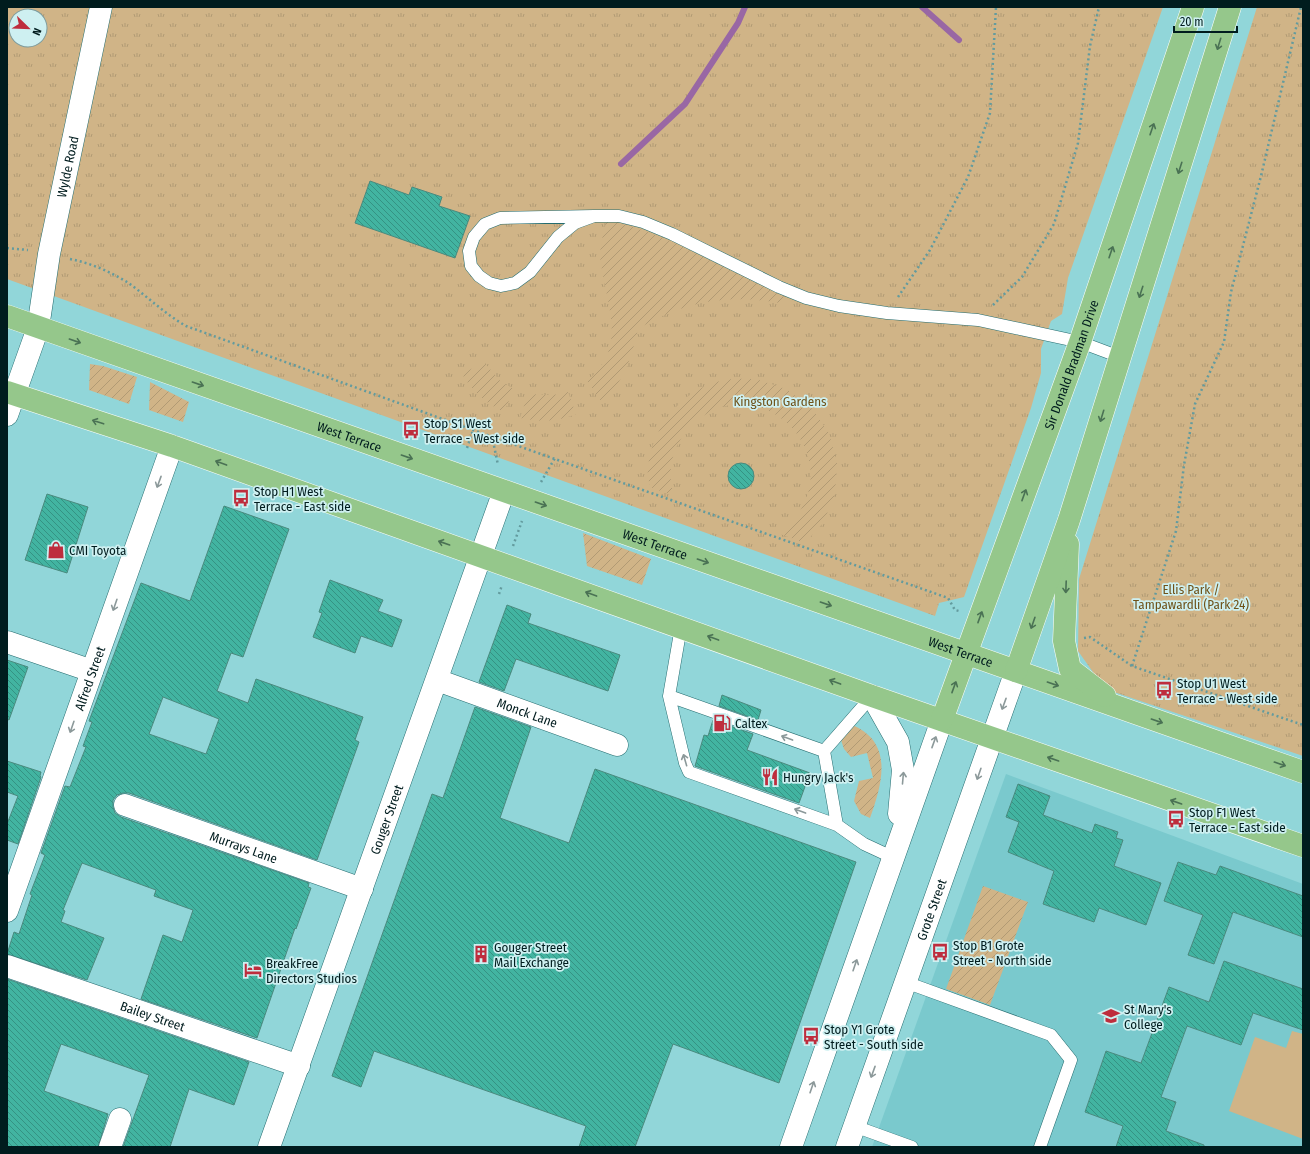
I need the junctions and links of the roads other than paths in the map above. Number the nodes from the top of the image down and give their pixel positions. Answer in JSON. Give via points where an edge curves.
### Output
{"nodes":[{"id":1,"x":101,"y":7,"type":"edge"},
{"id":2,"x":1193,"y":7,"type":"edge"},
{"id":3,"x":1230,"y":7,"type":"edge"},
{"id":4,"x":594,"y":216,"type":"junction"},
{"id":5,"x":7,"y":316,"type":"edge"},
{"id":6,"x":38,"y":328,"type":"junction"},
{"id":7,"x":1080,"y":342,"type":"junction"},
{"id":8,"x":1120,"y":357,"type":"junction"},
{"id":9,"x":11,"y":393,"type":"edge"},
{"id":10,"x":7,"y":415,"type":"edge"},
{"id":11,"x":172,"y":446,"type":"junction"},
{"id":12,"x":504,"y":491,"type":"junction"},
{"id":13,"x":1069,"y":520,"type":"junction"},
{"id":14,"x":481,"y":556,"type":"junction"},
{"id":15,"x":681,"y":627,"type":"junction"},
{"id":16,"x":7,"y":642,"type":"edge"},
{"id":17,"x":966,"y":654,"type":"junction"},
{"id":18,"x":92,"y":671,"type":"junction"},
{"id":19,"x":1016,"y":671,"type":"junction"},
{"id":20,"x":437,"y":680,"type":"junction"},
{"id":21,"x":669,"y":696,"type":"junction"},
{"id":22,"x":872,"y":696,"type":"junction"},
{"id":23,"x":1121,"y":708,"type":"junction"},
{"id":24,"x":942,"y":720,"type":"junction"},
{"id":25,"x":992,"y":738,"type":"junction"},
{"id":26,"x":617,"y":745,"type":"dead end"},
{"id":27,"x":824,"y":751,"type":"junction"},
{"id":28,"x":1303,"y":772,"type":"edge"},
{"id":29,"x":125,"y":805,"type":"dead end"},
{"id":30,"x":837,"y":824,"type":"junction"},
{"id":31,"x":1303,"y":846,"type":"edge"},
{"id":32,"x":894,"y":851,"type":"junction"},
{"id":33,"x":15,"y":862,"type":"edge"},
{"id":34,"x":362,"y":890,"type":"junction"},
{"id":35,"x":7,"y":911,"type":"edge"},
{"id":36,"x":7,"y":966,"type":"edge"},
{"id":37,"x":905,"y":982,"type":"junction"},
{"id":38,"x":299,"y":1066,"type":"junction"},
{"id":39,"x":120,"y":1119,"type":"dead end"},
{"id":40,"x":854,"y":1126,"type":"junction"},
{"id":41,"x":110,"y":1147,"type":"edge"},
{"id":42,"x":269,"y":1147,"type":"edge"},
{"id":43,"x":791,"y":1147,"type":"edge"},
{"id":44,"x":847,"y":1147,"type":"edge"},
{"id":45,"x":912,"y":1147,"type":"edge"},
{"id":46,"x":1040,"y":1147,"type":"edge"}],
"edges":[{"from":1,"to":6,"type":"street","name":"Wylde Road","via":[[49,254]]},
{"from":7,"to":2,"type":"main road","name":"Sir Donald Bradman Drive","one_way":true},
{"from":3,"to":8,"type":"main road","one_way":true},
{"from":4,"to":4,"type":"lane","via":[[575,222],[558,237],[530,272],[515,283],[501,286],[489,283],[471,266],[469,251],[474,237],[485,224],[500,218]]},
{"from":4,"to":7,"type":"lane","via":[[619,216],[644,222],[806,298],[887,313],[978,320]]},
{"from":5,"to":6,"type":"main road","name":"West Terrace"},
{"from":6,"to":9,"type":"street","name":"Wylde Road"},
{"from":6,"to":12,"type":"main road","name":"West Terrace","one_way":true},
{"from":7,"to":8,"type":"lane"},
{"from":17,"to":7,"type":"main road","name":"Sir Donald Bradman Drive","one_way":true},
{"from":8,"to":13,"type":"main road","one_way":true},
{"from":9,"to":10,"type":"street","name":"Wylde Road"},
{"from":11,"to":9,"type":"main road","one_way":true},
{"from":14,"to":11,"type":"main road","one_way":true},
{"from":11,"to":18,"type":"street","name":"Alfred Street","one_way":true},
{"from":12,"to":14,"type":"street","name":"Gouger Street"},
{"from":12,"to":17,"type":"main road","name":"West Terrace","one_way":true},
{"from":13,"to":19,"type":"main road","one_way":true},
{"from":13,"to":23,"type":"main road","one_way":true,"via":[[1064,641],[1070,669]]},
{"from":15,"to":14,"type":"main road","one_way":true},
{"from":14,"to":20,"type":"street","name":"Gouger Street"},
{"from":15,"to":21,"type":"lane"},
{"from":22,"to":15,"type":"main road","one_way":true},
{"from":16,"to":18,"type":"street"},
{"from":17,"to":19,"type":"main road","name":"West Terrace"},
{"from":24,"to":17,"type":"main road","name":"Sir Donald Bradman Drive","one_way":true},
{"from":18,"to":33,"type":"street","name":"Alfred Street","one_way":true},
{"from":19,"to":23,"type":"main road","name":"West Terrace","one_way":true},
{"from":19,"to":25,"type":"street","name":"Grote Street","one_way":true},
{"from":20,"to":26,"type":"street","name":"Monck Lane"},
{"from":20,"to":34,"type":"street","name":"Gouger Street"},
{"from":27,"to":21,"type":"lane","one_way":true},
{"from":30,"to":21,"type":"lane","one_way":true,"via":[[689,772]]},
{"from":22,"to":24,"type":"main road"},
{"from":22,"to":27,"type":"lane"},
{"from":32,"to":22,"type":"street","one_way":true,"via":[[904,770],[898,742]]},
{"from":23,"to":28,"type":"main road","name":"West Terrace","one_way":true},
{"from":24,"to":25,"type":"main road"},
{"from":32,"to":24,"type":"street","one_way":true},
{"from":31,"to":25,"type":"main road","one_way":true},
{"from":25,"to":37,"type":"street","name":"Grote Street","one_way":true},
{"from":27,"to":30,"type":"lane"},
{"from":29,"to":34,"type":"street","name":"Murrays Lane"},
{"from":30,"to":32,"type":"lane","via":[[864,844]]},
{"from":43,"to":32,"type":"street","one_way":true},
{"from":33,"to":35,"type":"street","name":"Alfred Street"},
{"from":34,"to":38,"type":"street","name":"Gouger Street"},
{"from":36,"to":38,"type":"street","name":"Bailey Street"},
{"from":37,"to":40,"type":"street","name":"Grote Street","one_way":true},
{"from":37,"to":46,"type":"lane","via":[[1051,1035],[1071,1060]]},
{"from":38,"to":42,"type":"street","name":"Gouger Street"},
{"from":39,"to":41,"type":"street"},
{"from":40,"to":44,"type":"street","name":"Grote Street"},
{"from":40,"to":45,"type":"lane"}]}
